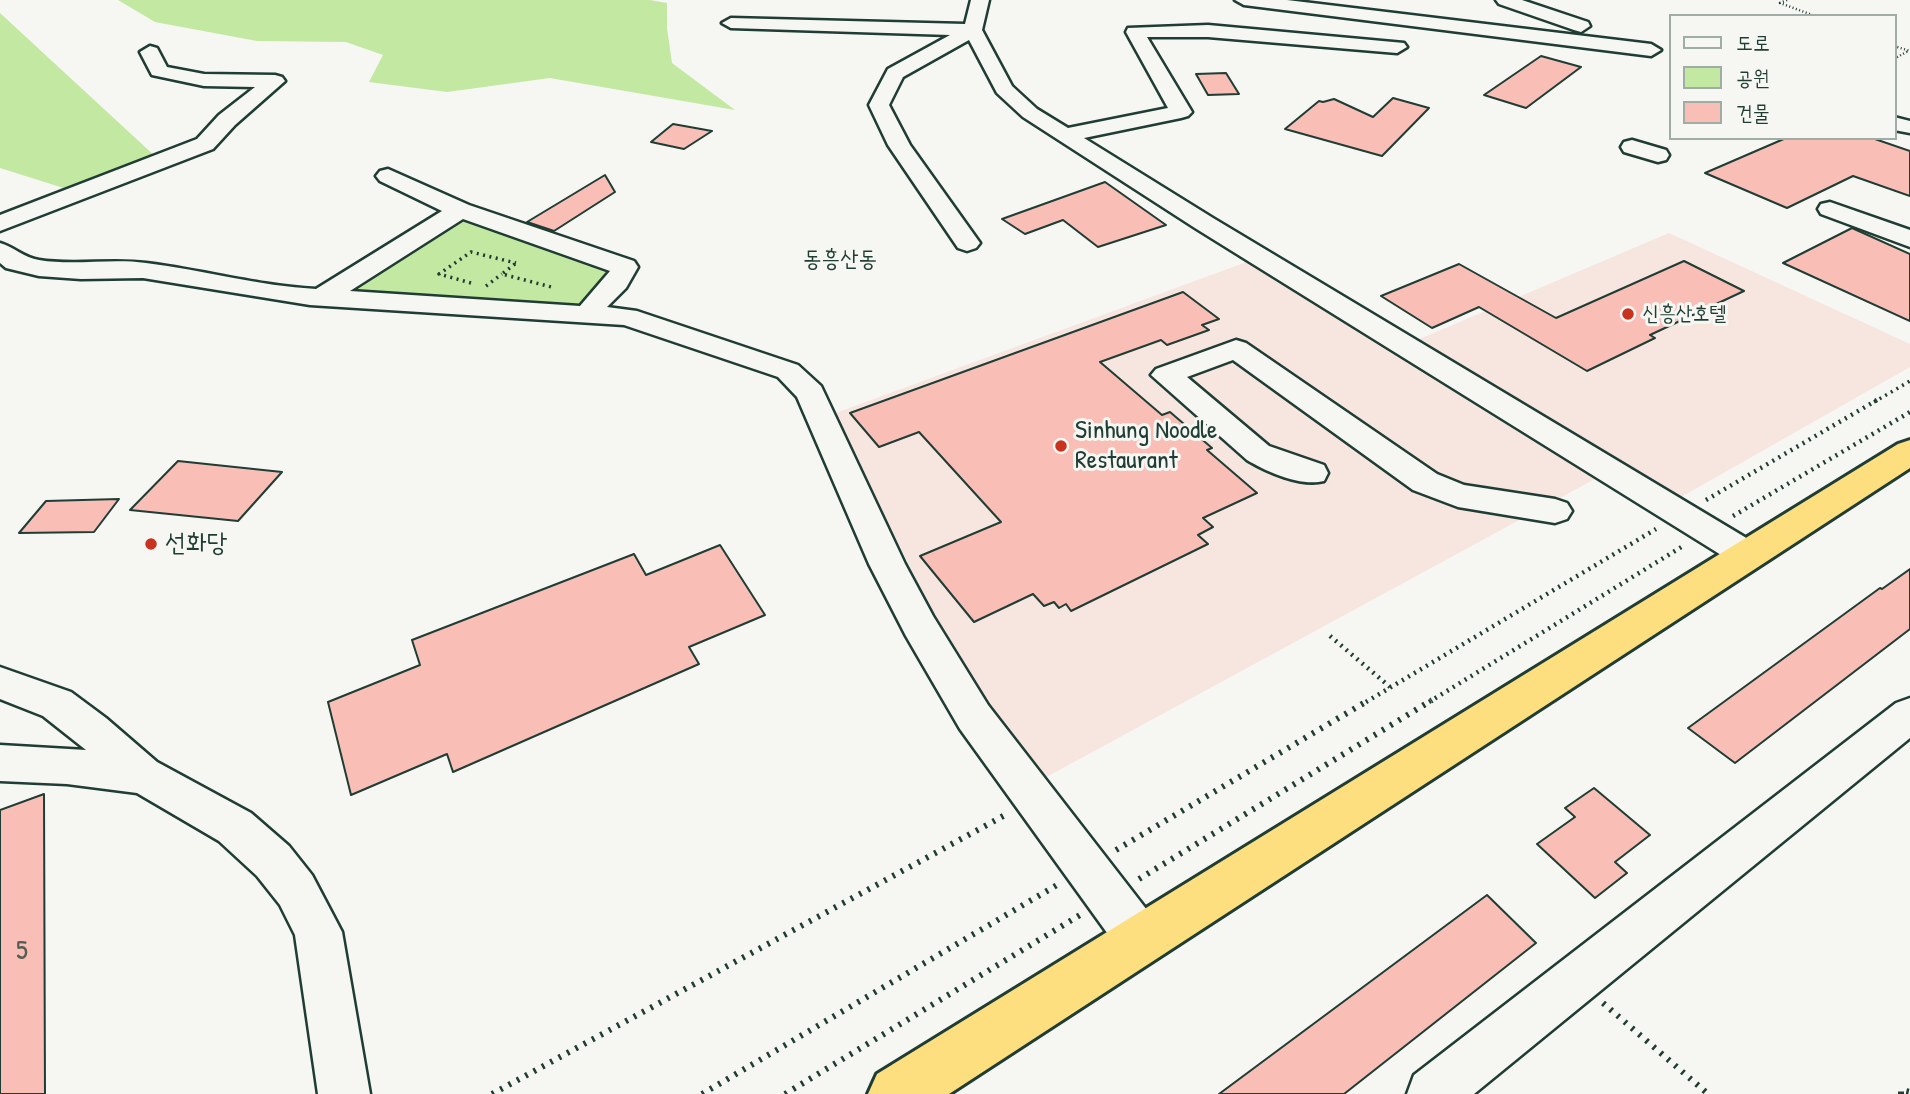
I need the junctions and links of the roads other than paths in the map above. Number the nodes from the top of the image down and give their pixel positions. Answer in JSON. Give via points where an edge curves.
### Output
{"nodes":[{"id":1,"x":980,"y":0,"type":"edge"},
{"id":2,"x":1244,"y":0,"type":"edge"},
{"id":3,"x":1505,"y":0,"type":"edge"},
{"id":4,"x":1282,"y":2,"type":"edge"},
{"id":5,"x":1348,"y":11,"type":"junction"},
{"id":6,"x":731,"y":23,"type":"dead end"},
{"id":7,"x":973,"y":30,"type":"junction"},
{"id":8,"x":1651,"y":50,"type":"junction"},
{"id":9,"x":150,"y":52,"type":"dead end"},
{"id":10,"x":1668,"y":55,"type":"edge"},
{"id":11,"x":1065,"y":135,"type":"junction"},
{"id":12,"x":1632,"y":147,"type":"dead end"},
{"id":13,"x":1658,"y":155,"type":"dead end"},
{"id":14,"x":388,"y":176,"type":"dead end"},
{"id":15,"x":1830,"y":209,"type":"dead end"},
{"id":16,"x":460,"y":210,"type":"junction"},
{"id":17,"x":0,"y":224,"type":"edge"},
{"id":18,"x":1910,"y":239,"type":"edge"},
{"id":19,"x":967,"y":243,"type":"dead end"},
{"id":20,"x":0,"y":251,"type":"edge"},
{"id":21,"x":321,"y":298,"type":"junction"},
{"id":22,"x":594,"y":307,"type":"junction"},
{"id":23,"x":1910,"y":452,"type":"edge"},
{"id":24,"x":1312,"y":473,"type":"dead end"},
{"id":25,"x":1555,"y":512,"type":"dead end"},
{"id":26,"x":1746,"y":554,"type":"junction"},
{"id":27,"x":0,"y":683,"type":"edge"},
{"id":28,"x":1910,"y":715,"type":"edge"},
{"id":29,"x":0,"y":763,"type":"edge"},
{"id":30,"x":142,"y":775,"type":"junction"},
{"id":31,"x":1140,"y":939,"type":"junction"},
{"id":32,"x":344,"y":1094,"type":"edge"},
{"id":33,"x":897,"y":1094,"type":"edge"},
{"id":34,"x":1433,"y":1094,"type":"edge"}],
"edges":[{"from":1,"to":7,"type":"street"},
{"from":2,"to":4,"type":"street"},
{"from":3,"to":8,"type":"street"},
{"from":4,"to":5,"type":"street"},
{"from":5,"to":8,"type":"street"},
{"from":5,"to":11,"type":"street","via":[[1345,24],[1397,47],[1209,31],[1135,32],[1181,112]]},
{"from":6,"to":7,"type":"street"},
{"from":7,"to":11,"type":"street","via":[[1012,98]]},
{"from":7,"to":19,"type":"street","via":[[895,73],[879,105],[899,145]]},
{"from":8,"to":10,"type":"street"},
{"from":9,"to":17,"type":"street","via":[[159,71],[204,80],[275,81],[205,144]]},
{"from":11,"to":26,"type":"street"},
{"from":12,"to":13,"type":"street"},
{"from":14,"to":16,"type":"street"},
{"from":15,"to":18,"type":"street"},
{"from":16,"to":21,"type":"street"},
{"from":16,"to":22,"type":"street","via":[[625,267],[615,288]]},
{"from":20,"to":21,"type":"street","via":[[15,262],[39,268],[144,270]]},
{"from":21,"to":22,"type":"street"},
{"from":22,"to":31,"type":"street","via":[[788,371],[810,393],[919,626],[974,717]]},
{"from":23,"to":26,"type":"highway"},
{"from":24,"to":25,"type":"street","via":[[1258,453],[1166,375],[1236,349],[1425,482],[1458,496]]},
{"from":26,"to":31,"type":"highway"},
{"from":27,"to":30,"type":"street","via":[[57,704]]},
{"from":28,"to":34,"type":"street"},
{"from":29,"to":30,"type":"street"},
{"from":30,"to":32,"type":"street","via":[[235,827],[273,861],[296,890],[318,932]]},
{"from":31,"to":33,"type":"highway"}]}
